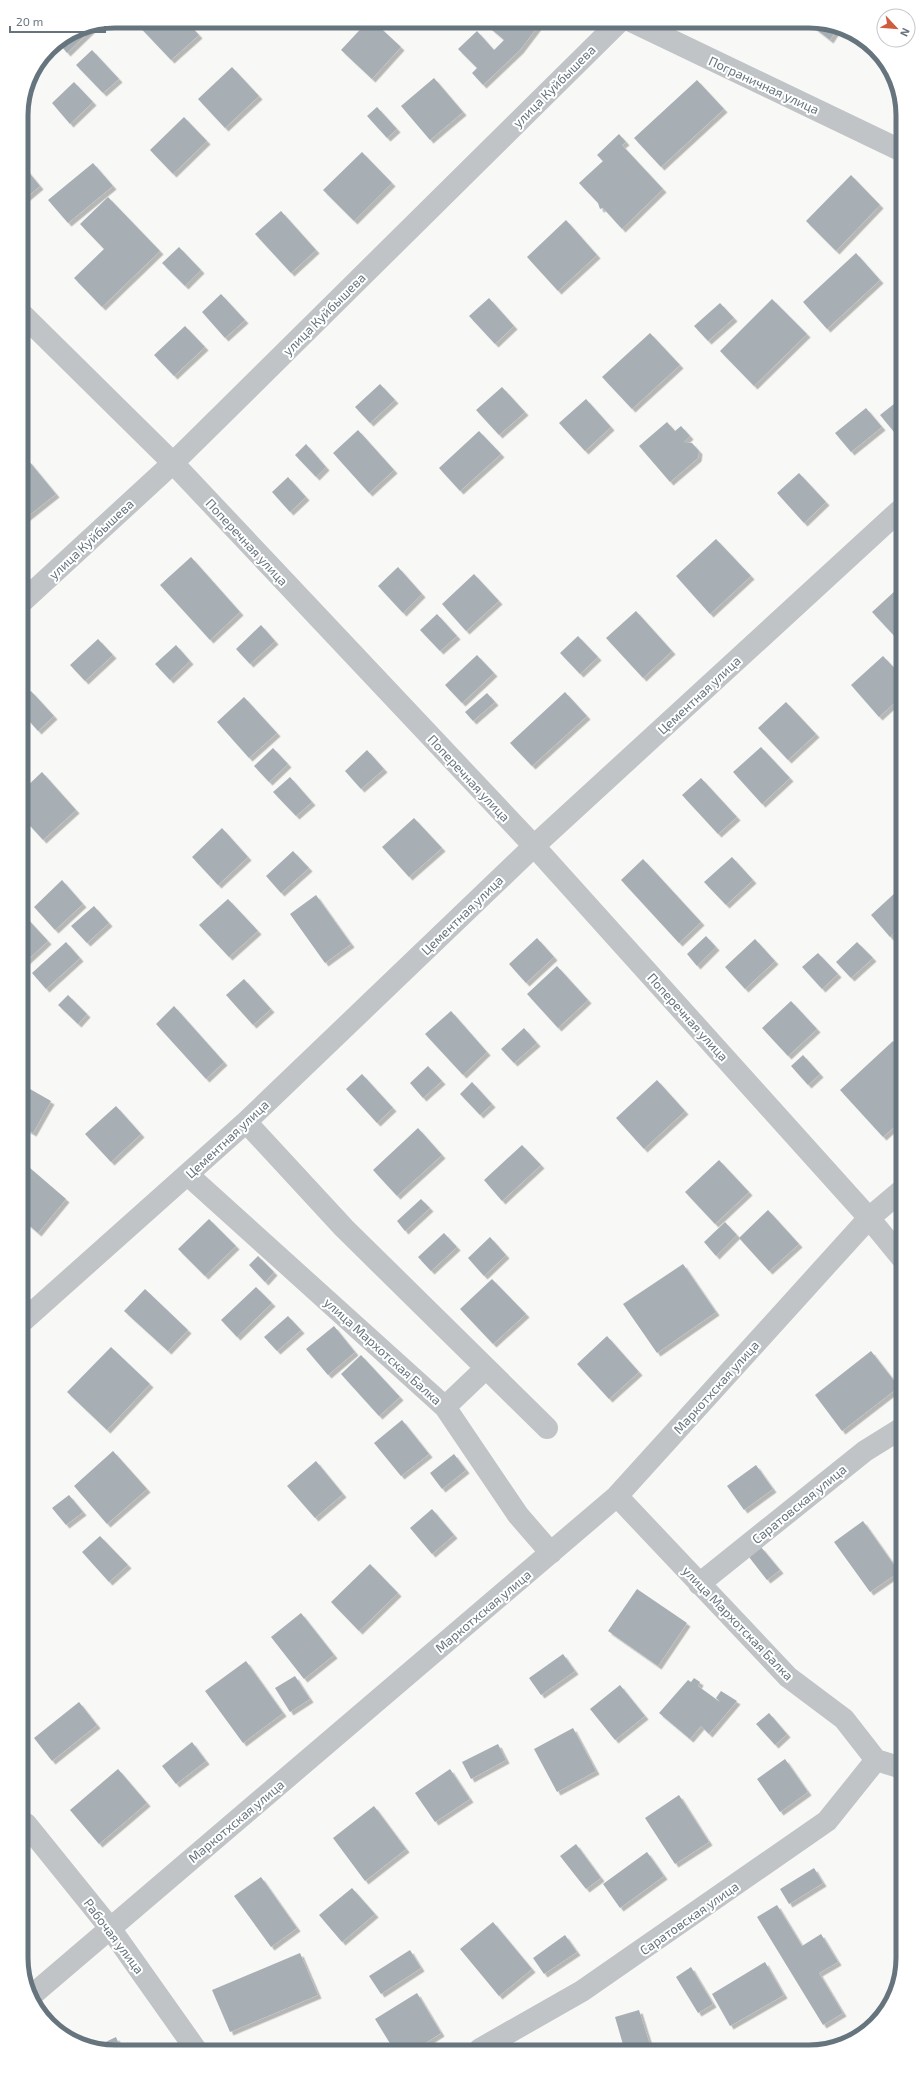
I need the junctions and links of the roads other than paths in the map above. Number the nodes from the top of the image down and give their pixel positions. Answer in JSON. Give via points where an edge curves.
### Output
{"nodes":[{"id":1,"x":613,"y":28,"type":"edge"},
{"id":2,"x":646,"y":28,"type":"edge"},
{"id":3,"x":896,"y":148,"type":"edge"},
{"id":4,"x":28,"y":320,"type":"edge"},
{"id":5,"x":173,"y":463,"type":"junction"},
{"id":6,"x":896,"y":514,"type":"edge"},
{"id":7,"x":28,"y":596,"type":"edge"},
{"id":8,"x":534,"y":846,"type":"junction"},
{"id":9,"x":246,"y":1122,"type":"junction"},
{"id":10,"x":188,"y":1174,"type":"junction"},
{"id":11,"x":896,"y":1196,"type":"edge"},
{"id":12,"x":869,"y":1218,"type":"junction"},
{"id":13,"x":896,"y":1251,"type":"edge"},
{"id":14,"x":28,"y":1316,"type":"edge"},
{"id":15,"x":486,"y":1368,"type":"junction"},
{"id":16,"x":445,"y":1407,"type":"junction"},
{"id":17,"x":546,"y":1428,"type":"dead end"},
{"id":18,"x":896,"y":1432,"type":"edge"},
{"id":19,"x":617,"y":1496,"type":"junction"},
{"id":20,"x":551,"y":1553,"type":"junction"},
{"id":21,"x":699,"y":1584,"type":"junction"},
{"id":22,"x":876,"y":1760,"type":"junction"},
{"id":23,"x":896,"y":1766,"type":"edge"},
{"id":24,"x":28,"y":1826,"type":"edge"},
{"id":25,"x":110,"y":1928,"type":"junction"},
{"id":26,"x":35,"y":1992,"type":"edge"},
{"id":27,"x":193,"y":2045,"type":"edge"},
{"id":28,"x":487,"y":2045,"type":"edge"}],
"edges":[{"from":1,"to":5,"type":"street","name":"улица Куйбышева"},
{"from":2,"to":3,"type":"street","name":"Пограничная улица"},
{"from":4,"to":5,"type":"street","name":"Поперечная улица"},
{"from":5,"to":7,"type":"street","name":"улица Куйбышева"},
{"from":5,"to":8,"type":"street","name":"Поперечная улица"},
{"from":6,"to":8,"type":"street","name":"Цементная улица"},
{"from":8,"to":9,"type":"street","name":"Цементная улица"},
{"from":8,"to":12,"type":"street","name":"Поперечная улица"},
{"from":9,"to":10,"type":"street","name":"Цементная улица"},
{"from":9,"to":15,"type":"street","via":[[344,1228]]},
{"from":10,"to":14,"type":"street","name":"Цементная улица"},
{"from":10,"to":16,"type":"street","name":"улица Мархотская Балка"},
{"from":11,"to":12,"type":"street","name":"Маркотхская улица"},
{"from":12,"to":13,"type":"street","name":"Поперечная улица"},
{"from":12,"to":19,"type":"street","name":"Маркотхская улица"},
{"from":15,"to":16,"type":"street"},
{"from":15,"to":17,"type":"street"},
{"from":16,"to":20,"type":"street","name":"улица Мархотская Балка","via":[[518,1515]]},
{"from":18,"to":21,"type":"street","name":"Саратовская улица","via":[[865,1451]]},
{"from":19,"to":20,"type":"street","name":"Маркотхская улица"},
{"from":19,"to":21,"type":"street","name":"улица Мархотская Балка"},
{"from":20,"to":25,"type":"street","name":"Маркотхская улица"},
{"from":21,"to":22,"type":"street","name":"улица Мархотская Балка","via":[[788,1677],[844,1719]]},
{"from":22,"to":23,"type":"street"},
{"from":22,"to":28,"type":"street","name":"Саратовская улица","via":[[827,1821],[582,1991]]},
{"from":24,"to":25,"type":"street","name":"Рабочая улица"},
{"from":25,"to":26,"type":"street","name":"Маркотхская улица"},
{"from":25,"to":27,"type":"street","name":"Рабочая улица"}]}
